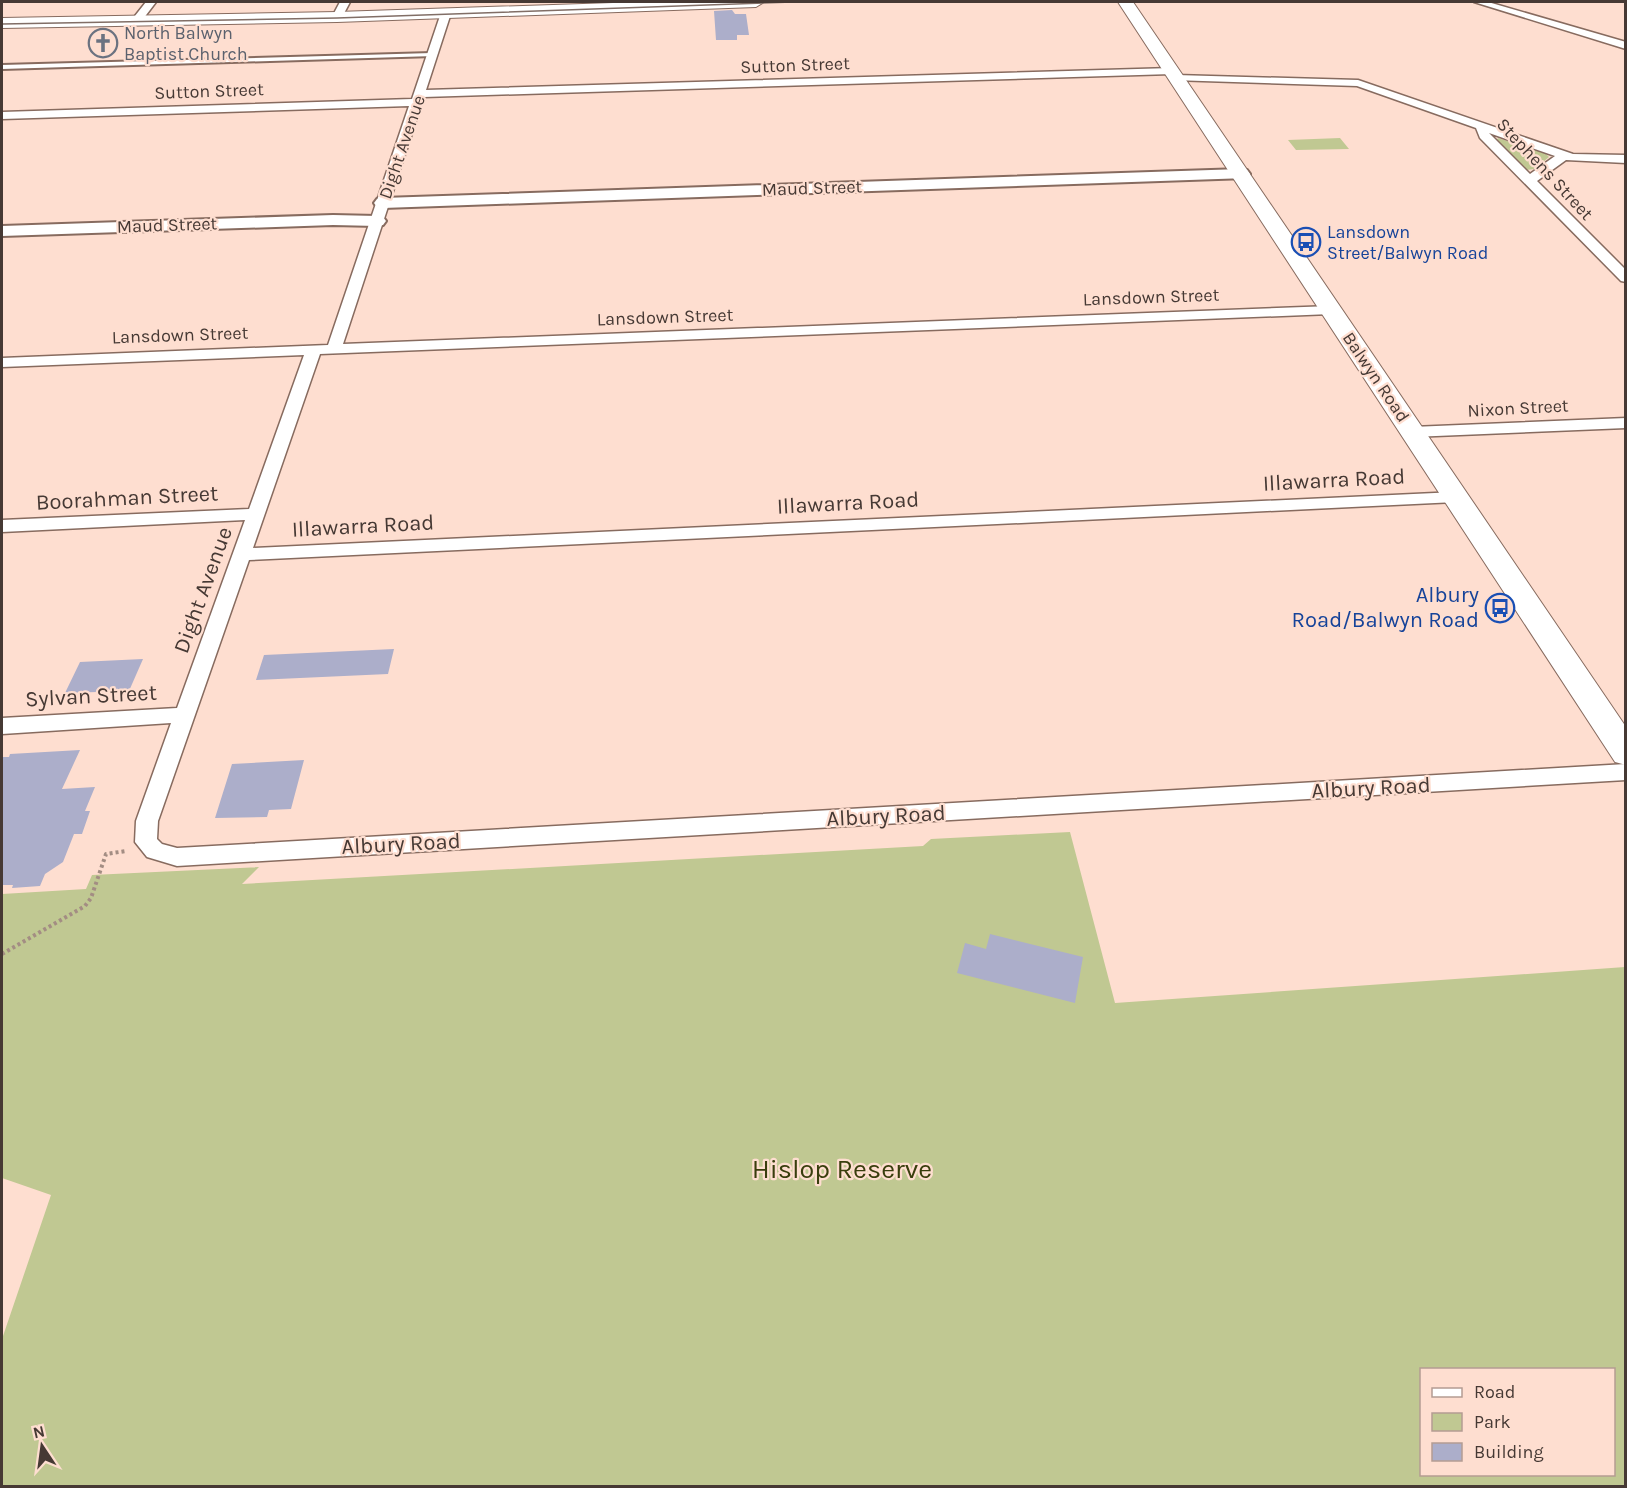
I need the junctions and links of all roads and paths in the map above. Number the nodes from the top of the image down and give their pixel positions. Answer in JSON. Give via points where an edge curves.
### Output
{"nodes":[{"id":1,"x":151,"y":2,"type":"edge"},
{"id":2,"x":345,"y":2,"type":"edge"},
{"id":3,"x":756,"y":2,"type":"edge"},
{"id":4,"x":1126,"y":2,"type":"edge"},
{"id":5,"x":1479,"y":2,"type":"edge"},
{"id":6,"x":546,"y":6,"type":"edge"},
{"id":7,"x":446,"y":13,"type":"junction"},
{"id":8,"x":337,"y":17,"type":"junction"},
{"id":9,"x":136,"y":21,"type":"junction"},
{"id":10,"x":2,"y":23,"type":"edge"},
{"id":11,"x":1626,"y":46,"type":"edge"},
{"id":12,"x":432,"y":55,"type":"junction"},
{"id":13,"x":2,"y":67,"type":"edge"},
{"id":14,"x":1174,"y":74,"type":"junction"},
{"id":15,"x":418,"y":98,"type":"junction"},
{"id":16,"x":2,"y":115,"type":"edge"},
{"id":17,"x":1481,"y":126,"type":"junction"},
{"id":18,"x":1563,"y":156,"type":"junction"},
{"id":19,"x":1626,"y":159,"type":"edge"},
{"id":20,"x":1241,"y":174,"type":"junction"},
{"id":21,"x":1529,"y":181,"type":"junction"},
{"id":22,"x":380,"y":213,"type":"junction"},
{"id":23,"x":2,"y":231,"type":"edge"},
{"id":24,"x":1626,"y":278,"type":"edge"},
{"id":25,"x":1331,"y":310,"type":"junction"},
{"id":26,"x":334,"y":349,"type":"junction"},
{"id":27,"x":314,"y":350,"type":"junction"},
{"id":28,"x":2,"y":362,"type":"edge"},
{"id":29,"x":1626,"y":423,"type":"edge"},
{"id":30,"x":1412,"y":432,"type":"junction"},
{"id":31,"x":1456,"y":497,"type":"junction"},
{"id":32,"x":255,"y":514,"type":"junction"},
{"id":33,"x":2,"y":526,"type":"edge"},
{"id":34,"x":243,"y":554,"type":"junction"},
{"id":35,"x":184,"y":715,"type":"junction"},
{"id":36,"x":2,"y":726,"type":"edge"},
{"id":37,"x":1626,"y":753,"type":"edge"},
{"id":38,"x":1626,"y":772,"type":"edge"},
{"id":39,"x":149,"y":846,"type":"joint"},
{"id":40,"x":106,"y":854,"type":"dead end"},
{"id":41,"x":2,"y":954,"type":"edge"}],
"edges":[{"from":1,"to":9,"type":"street"},
{"from":2,"to":8,"type":"street"},
{"from":3,"to":6,"type":"main road"},
{"from":4,"to":14,"type":"main road","name":"Balwyn Road"},
{"from":5,"to":11,"type":"street"},
{"from":6,"to":7,"type":"main road"},
{"from":7,"to":8,"type":"main road"},
{"from":7,"to":12,"type":"street","name":"Dight Avenue"},
{"from":8,"to":9,"type":"main road"},
{"from":9,"to":10,"type":"main road"},
{"from":12,"to":13,"type":"lane"},
{"from":12,"to":15,"type":"street","name":"Dight Avenue"},
{"from":14,"to":15,"type":"street","name":"Sutton Street"},
{"from":14,"to":17,"type":"street","name":"Stephens Street","via":[[1358,83]]},
{"from":14,"to":20,"type":"main road","name":"Balwyn Road"},
{"from":15,"to":16,"type":"street","name":"Sutton Street"},
{"from":15,"to":22,"type":"street","name":"Dight Avenue"},
{"from":17,"to":18,"type":"street"},
{"from":17,"to":21,"type":"street","name":"Stephens Street","via":[[1484,135]]},
{"from":18,"to":19,"type":"street"},
{"from":18,"to":21,"type":"street"},
{"from":20,"to":22,"type":"street","name":"Maud Street"},
{"from":20,"to":25,"type":"main road","name":"Balwyn Road"},
{"from":21,"to":24,"type":"street","name":"Stephens Street"},
{"from":22,"to":23,"type":"street","name":"Maud Street","via":[[333,220]]},
{"from":22,"to":26,"type":"street","name":"Dight Avenue"},
{"from":25,"to":26,"type":"street","name":"Lansdown Street"},
{"from":25,"to":30,"type":"main road","name":"Balwyn Road"},
{"from":26,"to":27,"type":"street","name":"Lansdown Street"},
{"from":27,"to":28,"type":"street","name":"Lansdown Street"},
{"from":27,"to":32,"type":"street","name":"Dight Avenue"},
{"from":29,"to":30,"type":"street","name":"Nixon Street"},
{"from":30,"to":31,"type":"main road","name":"Balwyn Road"},
{"from":31,"to":34,"type":"street","name":"Illawarra Road"},
{"from":31,"to":37,"type":"main road","name":"Balwyn Road"},
{"from":32,"to":33,"type":"street","name":"Boorahman Street"},
{"from":32,"to":34,"type":"street","name":"Dight Avenue"},
{"from":34,"to":35,"type":"street","name":"Dight Avenue"},
{"from":35,"to":36,"type":"street","name":"Sylvan Street"},
{"from":35,"to":39,"type":"street","name":"Dight Avenue","via":[[147,821]]},
{"from":38,"to":39,"type":"street","name":"Albury Road","via":[[177,857]]},
{"from":40,"to":41,"type":"path","via":[[85,906]]}]}
